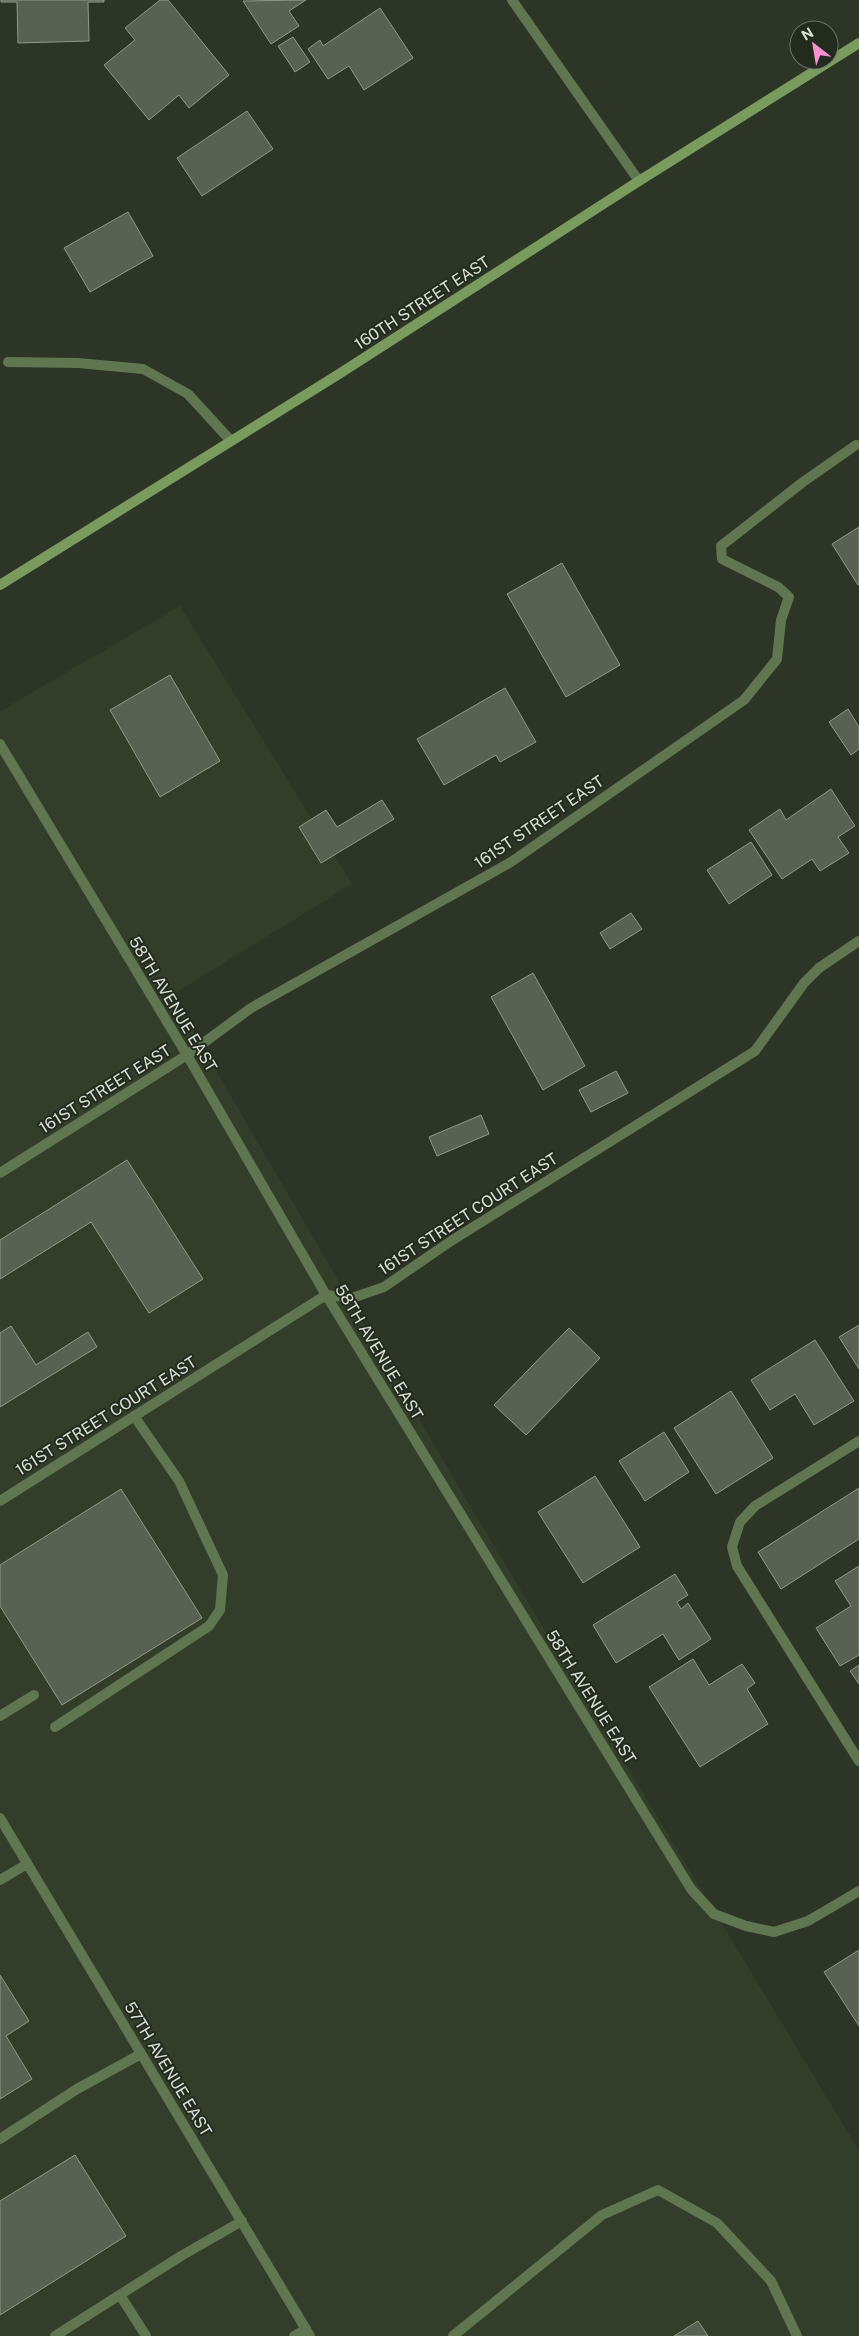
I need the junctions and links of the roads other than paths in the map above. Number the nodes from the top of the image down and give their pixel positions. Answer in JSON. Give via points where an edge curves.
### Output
{"nodes":[{"id":1,"x":512,"y":0,"type":"edge"},
{"id":2,"x":859,"y":43,"type":"edge"},
{"id":3,"x":638,"y":181,"type":"junction"},
{"id":4,"x":8,"y":362,"type":"dead end"},
{"id":5,"x":231,"y":441,"type":"junction"},
{"id":6,"x":856,"y":445,"type":"dead end"},
{"id":7,"x":0,"y":585,"type":"edge"},
{"id":8,"x":0,"y":744,"type":"edge"},
{"id":9,"x":859,"y":941,"type":"edge"},
{"id":10,"x":187,"y":1055,"type":"junction"},
{"id":11,"x":0,"y":1174,"type":"edge"},
{"id":12,"x":326,"y":1295,"type":"junction"},
{"id":13,"x":134,"y":1416,"type":"junction"},
{"id":14,"x":859,"y":1440,"type":"edge"},
{"id":15,"x":0,"y":1501,"type":"edge"},
{"id":16,"x":34,"y":1695,"type":"dead end"},
{"id":17,"x":0,"y":1716,"type":"edge"},
{"id":18,"x":55,"y":1727,"type":"dead end"},
{"id":19,"x":859,"y":1761,"type":"edge"},
{"id":20,"x":0,"y":1818,"type":"edge"},
{"id":21,"x":27,"y":1864,"type":"junction"},
{"id":22,"x":0,"y":1880,"type":"edge"},
{"id":23,"x":859,"y":1891,"type":"edge"},
{"id":24,"x":141,"y":2054,"type":"junction"},
{"id":25,"x":0,"y":2139,"type":"edge"},
{"id":26,"x":242,"y":2222,"type":"junction"},
{"id":27,"x":120,"y":2295,"type":"junction"},
{"id":28,"x":308,"y":2333,"type":"edge"},
{"id":29,"x":56,"y":2336,"type":"edge"},
{"id":30,"x":146,"y":2336,"type":"edge"},
{"id":31,"x":294,"y":2336,"type":"edge"},
{"id":32,"x":452,"y":2336,"type":"edge"},
{"id":33,"x":798,"y":2336,"type":"edge"}],
"edges":[{"from":1,"to":3,"type":"street"},
{"from":2,"to":3,"type":"main road","name":"160TH STREET EAST"},
{"from":3,"to":5,"type":"main road","name":"160TH STREET EAST"},
{"from":4,"to":5,"type":"street","via":[[78,363],[142,369],[188,394]]},
{"from":5,"to":7,"type":"main road","name":"160TH STREET EAST"},
{"from":6,"to":10,"type":"street","name":"161ST STREET EAST","via":[[721,546],[722,559],[778,587],[789,597],[781,620],[777,659],[744,700],[511,862],[251,1008]]},
{"from":8,"to":10,"type":"street","name":"58TH AVENUE EAST"},
{"from":9,"to":12,"type":"street","name":"161ST STREET COURT EAST","via":[[819,968],[804,983],[755,1051],[451,1241],[384,1287],[352,1298]]},
{"from":10,"to":11,"type":"street","name":"161ST STREET EAST"},
{"from":10,"to":12,"type":"street","name":"58TH AVENUE EAST"},
{"from":12,"to":13,"type":"street","name":"161ST STREET COURT EAST"},
{"from":12,"to":23,"type":"street","name":"58TH AVENUE EAST","via":[[691,1890],[714,1914],[774,1932],[808,1921]]},
{"from":13,"to":15,"type":"street","name":"161ST STREET COURT EAST"},
{"from":13,"to":18,"type":"street","via":[[179,1480],[223,1575],[220,1610],[209,1626]]},
{"from":14,"to":19,"type":"street","via":[[755,1506],[740,1522],[732,1547],[737,1566]]},
{"from":16,"to":17,"type":"street"},
{"from":20,"to":21,"type":"street","name":"57TH AVENUE EAST"},
{"from":21,"to":22,"type":"street"},
{"from":21,"to":24,"type":"street","name":"57TH AVENUE EAST"},
{"from":24,"to":25,"type":"street","via":[[78,2089]]},
{"from":24,"to":26,"type":"street","name":"57TH AVENUE EAST"},
{"from":26,"to":27,"type":"street"},
{"from":26,"to":28,"type":"street","name":"57TH AVENUE EAST"},
{"from":27,"to":29,"type":"street"},
{"from":27,"to":30,"type":"street"},
{"from":28,"to":31,"type":"street"},
{"from":32,"to":33,"type":"street","via":[[602,2214],[658,2190],[718,2223],[771,2280]]}]}
